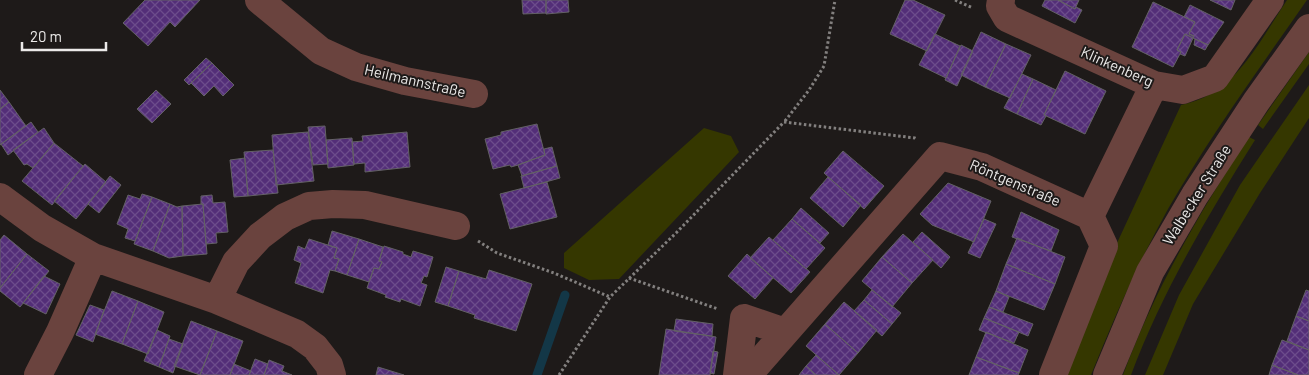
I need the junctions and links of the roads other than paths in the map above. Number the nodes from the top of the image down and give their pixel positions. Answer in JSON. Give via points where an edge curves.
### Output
{"nodes":[{"id":1,"x":259,"y":0,"type":"edge"},
{"id":2,"x":1001,"y":0,"type":"edge"},
{"id":3,"x":1270,"y":0,"type":"edge"},
{"id":4,"x":1309,"y":28,"type":"edge"},
{"id":5,"x":1154,"y":85,"type":"junction"},
{"id":6,"x":474,"y":94,"type":"dead end"},
{"id":7,"x":0,"y":197,"type":"edge"},
{"id":8,"x":1090,"y":216,"type":"junction"},
{"id":9,"x":456,"y":226,"type":"road end"},
{"id":10,"x":93,"y":256,"type":"junction"},
{"id":11,"x":217,"y":300,"type":"junction"},
{"id":12,"x":785,"y":332,"type":"junction"},
{"id":13,"x":38,"y":375,"type":"edge"},
{"id":14,"x":332,"y":375,"type":"edge"},
{"id":15,"x":737,"y":375,"type":"edge"},
{"id":16,"x":748,"y":375,"type":"edge"},
{"id":17,"x":1053,"y":375,"type":"edge"},
{"id":18,"x":1107,"y":375,"type":"edge"}],
"edges":[{"from":1,"to":6,"type":"street","name":"Heilmannstraße","via":[[320,51],[356,67],[405,81]]},
{"from":2,"to":5,"type":"street","name":"Klinkenberg","via":[[1000,6],[1007,18]]},
{"from":3,"to":5,"type":"street","name":"Klinkenberg","via":[[1214,78],[1183,90]]},
{"from":4,"to":18,"type":"street","name":"Walbecker Straße","via":[[1195,195],[1150,272]]},
{"from":5,"to":8,"type":"street"},
{"from":7,"to":10,"type":"street","via":[[42,228]]},
{"from":8,"to":12,"type":"street","name":"Röntgenstraße","via":[[982,167],[940,156]]},
{"from":8,"to":17,"type":"street","via":[[1104,246]]},
{"from":9,"to":11,"type":"street","via":[[365,205],[309,206],[285,217],[260,236],[236,262]]},
{"from":10,"to":11,"type":"street"},
{"from":10,"to":13,"type":"street"},
{"from":11,"to":14,"type":"street","via":[[297,334],[315,347],[329,365]]},
{"from":12,"to":15,"type":"street","via":[[744,318]]},
{"from":12,"to":16,"type":"street"}]}
